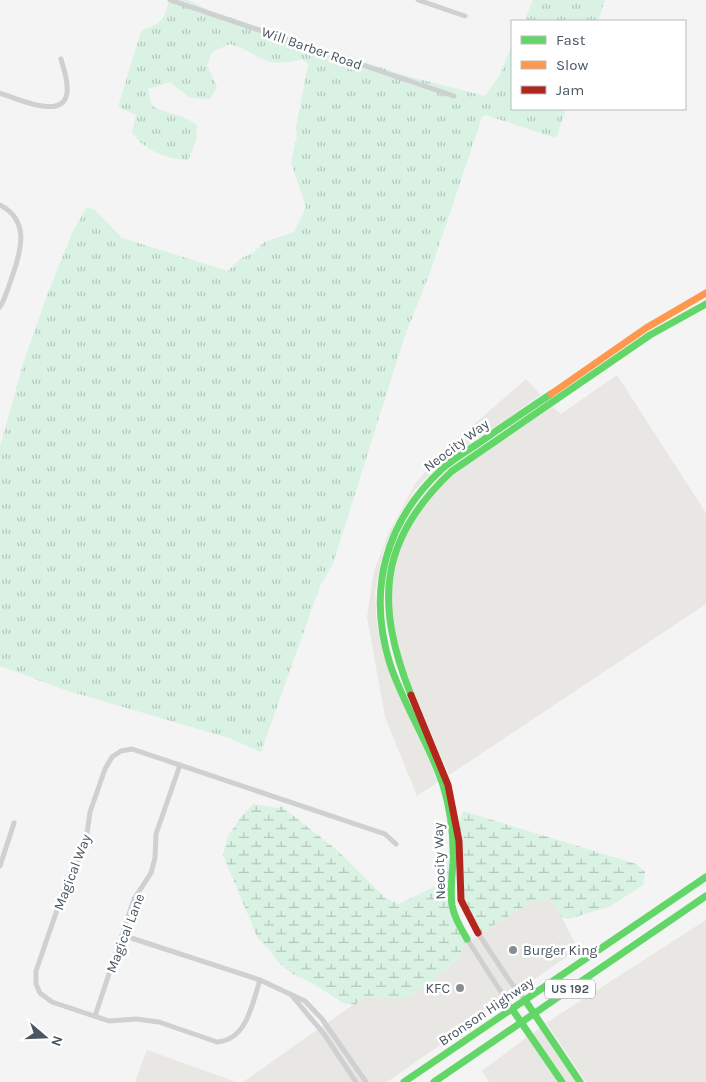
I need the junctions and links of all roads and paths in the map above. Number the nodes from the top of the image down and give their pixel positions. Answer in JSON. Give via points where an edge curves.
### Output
{"nodes":[{"id":1,"x":170,"y":0,"type":"edge"},
{"id":2,"x":418,"y":0,"type":"edge"},
{"id":3,"x":465,"y":16,"type":"dead end"},
{"id":4,"x":61,"y":58,"type":"dead end"},
{"id":5,"x":0,"y":93,"type":"edge"},
{"id":6,"x":454,"y":96,"type":"dead end"},
{"id":7,"x":0,"y":205,"type":"edge"},
{"id":8,"x":706,"y":293,"type":"edge"},
{"id":9,"x":706,"y":304,"type":"edge"},
{"id":10,"x":0,"y":307,"type":"edge"},
{"id":11,"x":520,"y":414,"type":"junction"},
{"id":12,"x":526,"y":421,"type":"junction"},
{"id":13,"x":420,"y":491,"type":"junction"},
{"id":14,"x":425,"y":497,"type":"junction"},
{"id":15,"x":180,"y":765,"type":"junction"},
{"id":16,"x":14,"y":823,"type":"dead end"},
{"id":17,"x":396,"y":844,"type":"dead end"},
{"id":18,"x":0,"y":866,"type":"edge"},
{"id":19,"x":706,"y":876,"type":"edge"},
{"id":20,"x":706,"y":896,"type":"edge"},
{"id":21,"x":478,"y":933,"type":"joint"},
{"id":22,"x":122,"y":935,"type":"junction"},
{"id":23,"x":467,"y":939,"type":"joint"},
{"id":24,"x":260,"y":980,"type":"junction"},
{"id":25,"x":292,"y":997,"type":"junction"},
{"id":26,"x":525,"y":1000,"type":"junction"},
{"id":27,"x":512,"y":1009,"type":"junction"},
{"id":28,"x":534,"y":1013,"type":"junction"},
{"id":29,"x":95,"y":1016,"type":"junction"},
{"id":30,"x":520,"y":1022,"type":"junction"},
{"id":31,"x":356,"y":1082,"type":"edge"},
{"id":32,"x":366,"y":1082,"type":"edge"},
{"id":33,"x":404,"y":1082,"type":"edge"},
{"id":34,"x":434,"y":1082,"type":"edge"},
{"id":35,"x":562,"y":1082,"type":"edge"},
{"id":36,"x":580,"y":1082,"type":"edge"}],
"edges":[{"from":1,"to":6,"type":"street","name":"Will Barber Road"},
{"from":2,"to":3,"type":"street"},
{"from":4,"to":5,"type":"street","via":[[67,86],[66,96],[57,106],[45,108]]},
{"from":7,"to":10,"type":"street","via":[[15,216],[22,233],[20,252]]},
{"from":8,"to":11,"type":"main road","name":"Neocity Way","via":[[646,328]]},
{"from":9,"to":12,"type":"main road","name":"Neocity Way","via":[[650,335]]},
{"from":11,"to":12,"type":"main road"},
{"from":11,"to":13,"type":"main road","name":"Neocity Way","via":[[444,467]]},
{"from":12,"to":14,"type":"main road","name":"Neocity Way","via":[[460,465]]},
{"from":13,"to":14,"type":"main road"},
{"from":13,"to":23,"type":"main road","name":"Neocity Way","via":[[400,518],[386,552],[379,593],[381,625],[390,665],[444,788],[454,842],[452,905]]},
{"from":14,"to":21,"type":"main road","name":"Neocity Way","via":[[409,521],[394,554],[388,588],[388,615],[397,659],[450,789],[458,833],[461,900]]},
{"from":15,"to":17,"type":"street","name":"Magical Way","via":[[385,834]]},
{"from":15,"to":22,"type":"street","name":"Magical Lane","via":[[156,834],[151,873],[134,898]]},
{"from":15,"to":29,"type":"street","name":"Magical Way","via":[[132,749],[112,757],[90,812],[85,848],[69,875],[36,971],[40,994],[52,1002]]},
{"from":16,"to":18,"type":"street"},
{"from":19,"to":26,"type":"main road","name":"Bronson Highway","number":"US 192"},
{"from":20,"to":28,"type":"main road","name":"Bronson Highway","number":"US 192"},
{"from":21,"to":26,"type":"street"},
{"from":22,"to":24,"type":"street"},
{"from":22,"to":29,"type":"street","name":"Magical Lane"},
{"from":23,"to":27,"type":"street"},
{"from":24,"to":25,"type":"street"},
{"from":24,"to":29,"type":"street","name":"Magical Way","via":[[244,1026],[227,1041],[217,1042],[158,1022],[109,1021]]},
{"from":25,"to":31,"type":"street","via":[[320,1028]]},
{"from":25,"to":32,"type":"street","via":[[305,1002],[322,1019]]},
{"from":26,"to":27,"type":"main road","name":"Bronson Highway","number":"US 192"},
{"from":26,"to":28,"type":"main road"},
{"from":27,"to":30,"type":"main road"},
{"from":27,"to":33,"type":"main road","name":"Bronson Highway","number":"US 192"},
{"from":28,"to":30,"type":"main road","name":"Bronson Highway","number":"US 192"},
{"from":28,"to":36,"type":"main road"},
{"from":30,"to":34,"type":"main road","name":"Bronson Highway","number":"US 192"},
{"from":30,"to":35,"type":"main road"}]}
